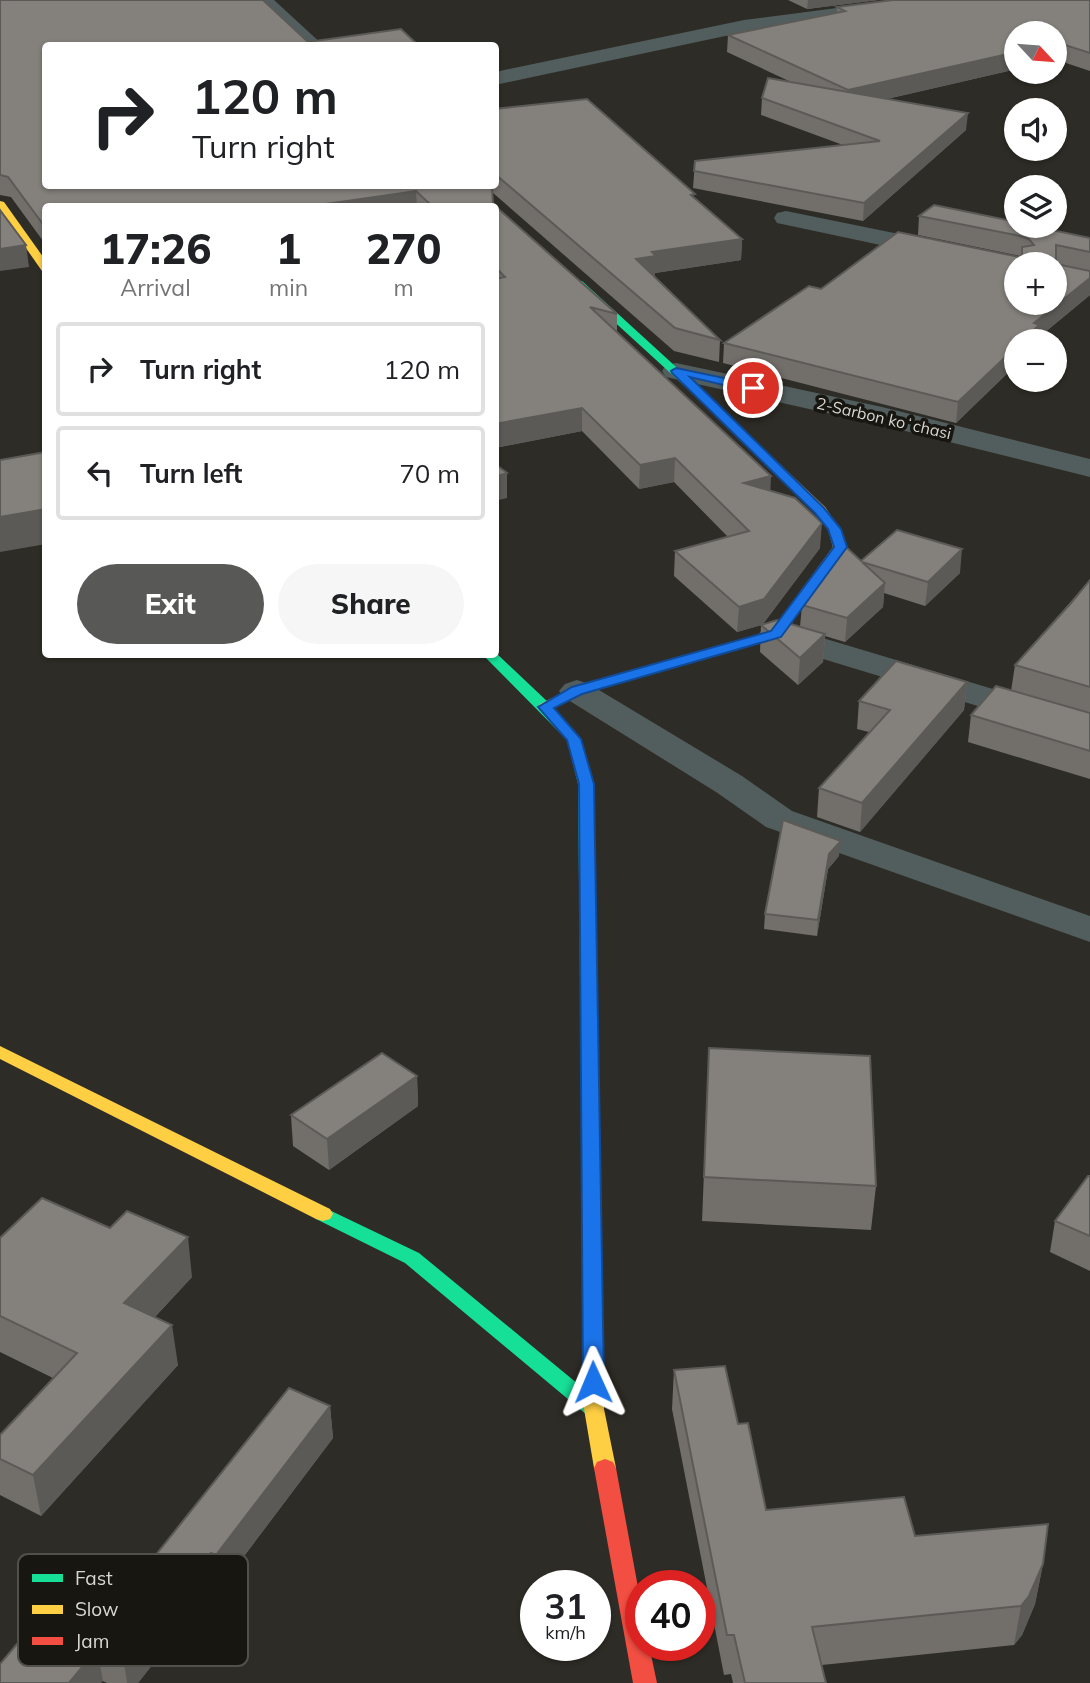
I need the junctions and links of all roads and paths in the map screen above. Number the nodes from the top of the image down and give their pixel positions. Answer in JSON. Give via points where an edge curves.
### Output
{"nodes":[{"id":1,"x":262,"y":0,"type":"edge"},
{"id":2,"x":921,"y":0,"type":"edge"},
{"id":3,"x":309,"y":42,"type":"edge"},
{"id":4,"x":499,"y":78,"type":"edge"},
{"id":5,"x":0,"y":204,"type":"edge"},
{"id":6,"x":786,"y":218,"type":"dead end"},
{"id":7,"x":42,"y":263,"type":"edge"},
{"id":8,"x":1004,"y":263,"type":"edge"},
{"id":9,"x":566,"y":273,"type":"edge"},
{"id":10,"x":676,"y":371,"type":"junction"},
{"id":11,"x":1090,"y":468,"type":"edge"},
{"id":12,"x":776,"y":634,"type":"junction"},
{"id":13,"x":495,"y":658,"type":"edge"},
{"id":14,"x":561,"y":699,"type":"junction"},
{"id":15,"x":1090,"y":729,"type":"edge"},
{"id":16,"x":1090,"y":930,"type":"edge"},
{"id":17,"x":0,"y":1052,"type":"edge"},
{"id":18,"x":594,"y":1409,"type":"junction"},
{"id":19,"x":645,"y":1683,"type":"edge"}],
"edges":[{"from":1,"to":3,"type":"street"},
{"from":2,"to":4,"type":"street","via":[[744,26]]},
{"from":5,"to":7,"type":"street"},
{"from":6,"to":8,"type":"street"},
{"from":9,"to":10,"type":"street"},
{"from":10,"to":11,"type":"street","name":"2-Sarbon koʻchasi"},
{"from":10,"to":12,"type":"street","via":[[820,510],[834,529],[840,547]]},
{"from":12,"to":14,"type":"street"},
{"from":12,"to":15,"type":"street"},
{"from":13,"to":14,"type":"street"},
{"from":14,"to":16,"type":"street","via":[[729,784],[779,819]]},
{"from":14,"to":18,"type":"street","via":[[586,784]]},
{"from":17,"to":18,"type":"street","via":[[411,1258]]},
{"from":18,"to":19,"type":"street"}]}
